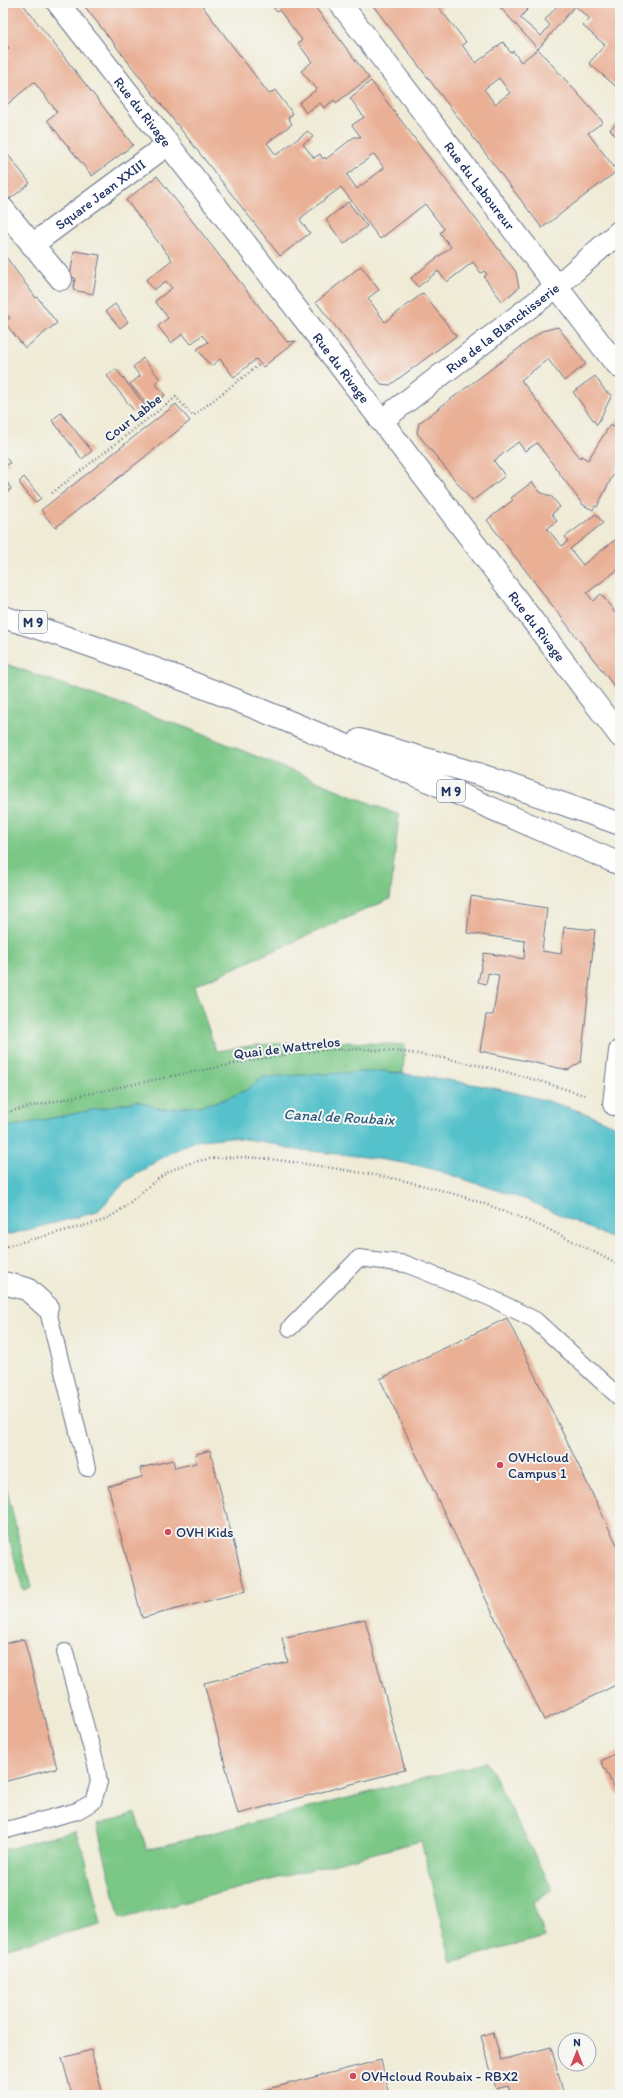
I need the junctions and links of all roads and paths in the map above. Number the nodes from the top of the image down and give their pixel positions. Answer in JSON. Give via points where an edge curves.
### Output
{"nodes":[{"id":1,"x":58,"y":3,"type":"edge"},
{"id":2,"x":340,"y":3,"type":"edge"},
{"id":3,"x":7,"y":45,"type":"dead end"},
{"id":4,"x":3,"y":48,"type":"edge"},
{"id":5,"x":168,"y":144,"type":"junction"},
{"id":6,"x":3,"y":209,"type":"edge"},
{"id":7,"x":620,"y":231,"type":"edge"},
{"id":8,"x":32,"y":245,"type":"junction"},
{"id":9,"x":61,"y":279,"type":"dead end"},
{"id":10,"x":556,"y":287,"type":"junction"},
{"id":11,"x":260,"y":364,"type":"dead end"},
{"id":12,"x":620,"y":367,"type":"edge"},
{"id":13,"x":381,"y":421,"type":"junction"},
{"id":14,"x":52,"y":493,"type":"dead end"},
{"id":15,"x":3,"y":608,"type":"edge"},
{"id":16,"x":3,"y":617,"type":"edge"},
{"id":17,"x":63,"y":636,"type":"junction"},
{"id":18,"x":282,"y":718,"type":"junction"},
{"id":19,"x":620,"y":736,"type":"edge"},
{"id":20,"x":620,"y":824,"type":"edge"},
{"id":21,"x":620,"y":864,"type":"edge"},
{"id":22,"x":620,"y":1051,"type":"edge"},
{"id":23,"x":614,"y":1104,"type":"joint"},
{"id":24,"x":3,"y":1113,"type":"edge"},
{"id":25,"x":3,"y":1247,"type":"edge"},
{"id":26,"x":620,"y":1266,"type":"edge"},
{"id":27,"x":3,"y":1283,"type":"edge"},
{"id":28,"x":47,"y":1307,"type":"joint"},
{"id":29,"x":290,"y":1328,"type":"dead end"},
{"id":30,"x":620,"y":1398,"type":"edge"},
{"id":31,"x":87,"y":1468,"type":"dead end"},
{"id":32,"x":65,"y":1652,"type":"dead end"},
{"id":33,"x":3,"y":1831,"type":"edge"}],
"edges":[{"from":1,"to":5,"type":"street","name":"Rue du Rivage"},
{"from":2,"to":10,"type":"street","name":"Rue du Laboureur"},
{"from":3,"to":4,"type":"path"},
{"from":5,"to":8,"type":"street","name":"Square Jean XXIII"},
{"from":5,"to":13,"type":"street","name":"Rue du Rivage"},
{"from":6,"to":8,"type":"street"},
{"from":7,"to":10,"type":"street","name":"Rue de la Blanchisserie"},
{"from":8,"to":9,"type":"street"},
{"from":10,"to":12,"type":"street","name":"Rue du Laboureur"},
{"from":10,"to":13,"type":"street","name":"Rue de la Blanchisserie"},
{"from":11,"to":14,"type":"path","name":"Cour Labbe","via":[[193,416],[176,397]]},
{"from":13,"to":19,"type":"street","name":"Rue du Rivage"},
{"from":15,"to":17,"type":"street","number":"M 9"},
{"from":16,"to":17,"type":"street","number":"M 9"},
{"from":17,"to":18,"type":"street","number":"M 9"},
{"from":18,"to":20,"type":"street","number":"M 9","via":[[480,775]]},
{"from":18,"to":21,"type":"street","number":"M 9"},
{"from":22,"to":23,"type":"street"},
{"from":23,"to":24,"type":"path","name":"Quai de Wattrelos","via":[[440,1058],[394,1051],[327,1050],[258,1059]]},
{"from":25,"to":26,"type":"path","via":[[102,1221],[129,1205],[153,1183],[183,1165],[213,1158],[231,1158],[298,1163],[425,1186],[477,1201],[524,1219],[588,1248]]},
{"from":27,"to":28,"type":"street","via":[[27,1288]]},
{"from":28,"to":31,"type":"lane"},
{"from":29,"to":30,"type":"lane","via":[[359,1258],[406,1264],[491,1298],[535,1320]]},
{"from":32,"to":33,"type":"lane","via":[[96,1764],[99,1782],[93,1802],[77,1811]]}]}
